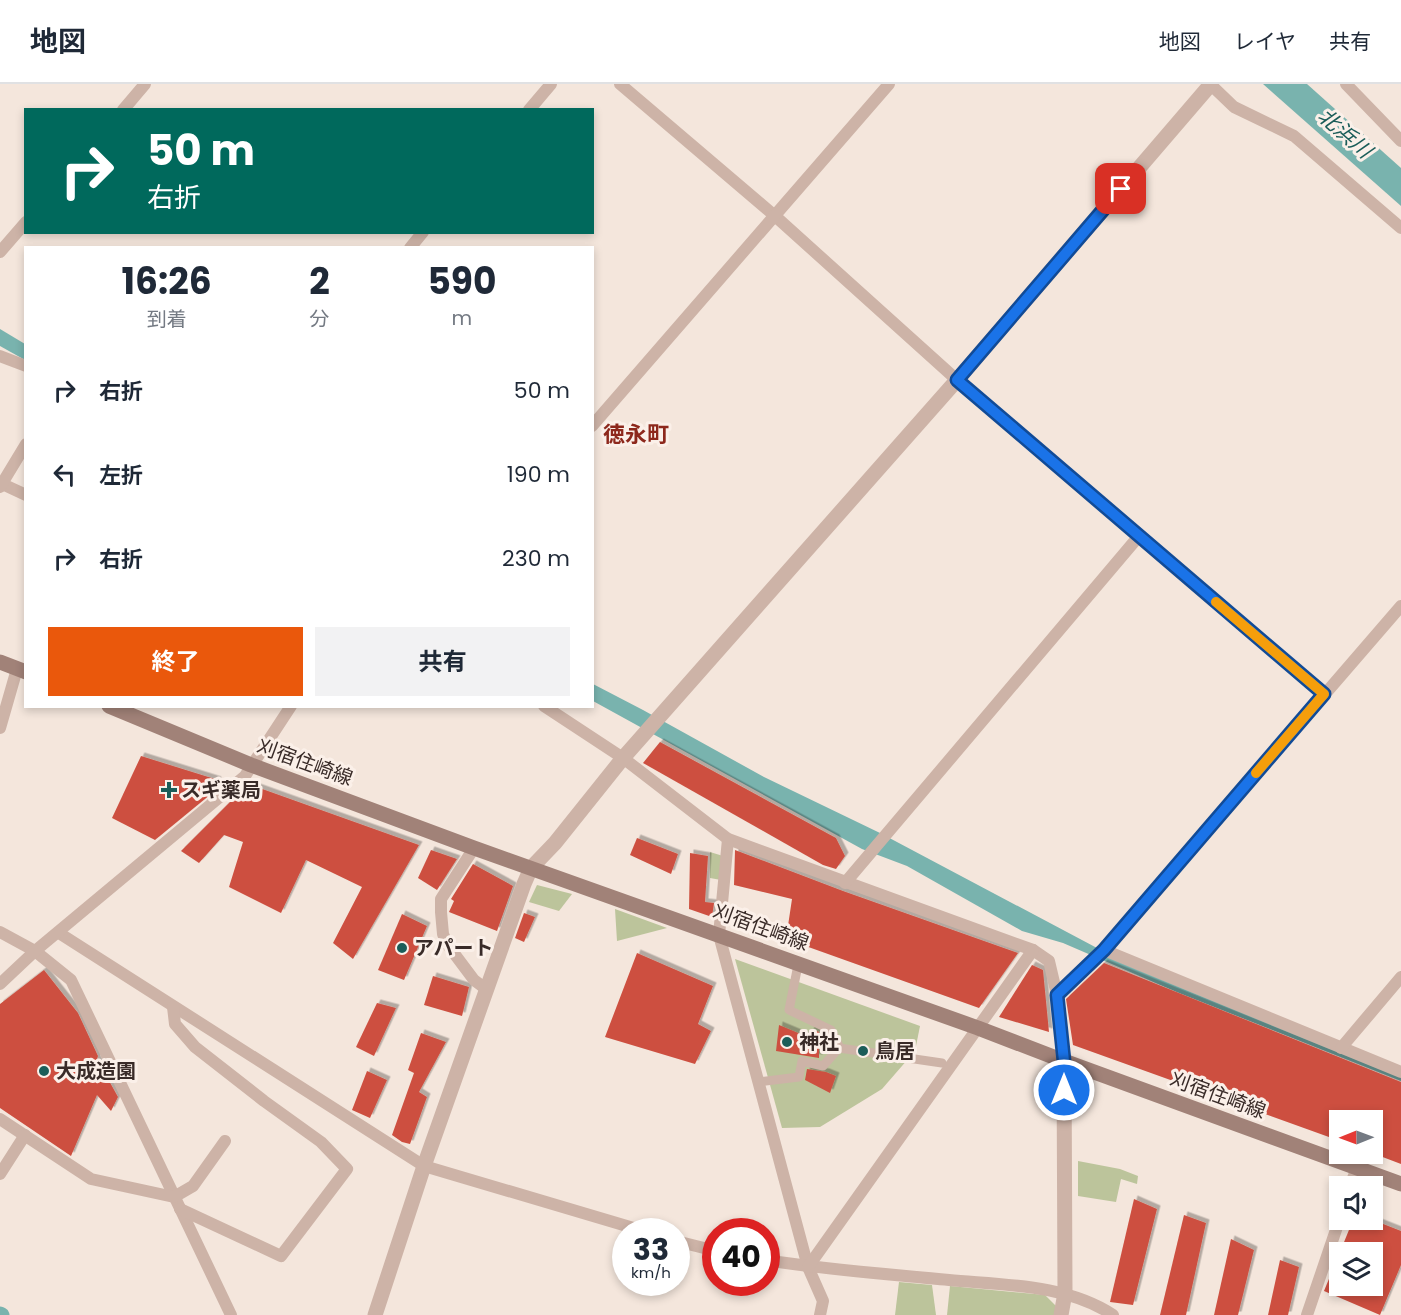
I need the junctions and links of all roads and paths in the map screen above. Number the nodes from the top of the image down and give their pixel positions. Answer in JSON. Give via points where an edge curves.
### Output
{"nodes":[{"id":1,"x":145,"y":84,"type":"edge"},
{"id":2,"x":551,"y":84,"type":"edge"},
{"id":3,"x":620,"y":84,"type":"edge"},
{"id":4,"x":890,"y":84,"type":"edge"},
{"id":5,"x":1210,"y":84,"type":"edge"},
{"id":6,"x":1346,"y":84,"type":"edge"},
{"id":7,"x":125,"y":108,"type":"edge"},
{"id":8,"x":531,"y":108,"type":"edge"},
{"id":9,"x":1401,"y":141,"type":"edge"},
{"id":10,"x":775,"y":216,"type":"junction"},
{"id":11,"x":24,"y":224,"type":"edge"},
{"id":12,"x":1401,"y":228,"type":"edge"},
{"id":13,"x":421,"y":234,"type":"edge"},
{"id":14,"x":412,"y":246,"type":"edge"},
{"id":15,"x":0,"y":252,"type":"edge"},
{"id":16,"x":0,"y":357,"type":"edge"},
{"id":17,"x":24,"y":365,"type":"edge"},
{"id":18,"x":957,"y":380,"type":"junction"},
{"id":19,"x":594,"y":424,"type":"edge"},
{"id":20,"x":24,"y":447,"type":"edge"},
{"id":21,"x":1,"y":485,"type":"edge"},
{"id":22,"x":24,"y":494,"type":"edge"},
{"id":23,"x":1139,"y":536,"type":"junction"},
{"id":24,"x":1401,"y":606,"type":"edge"},
{"id":25,"x":0,"y":662,"type":"edge"},
{"id":26,"x":21,"y":670,"type":"edge"},
{"id":27,"x":1324,"y":694,"type":"junction"},
{"id":28,"x":114,"y":708,"type":"edge"},
{"id":29,"x":290,"y":708,"type":"edge"},
{"id":30,"x":547,"y":708,"type":"edge"},
{"id":31,"x":0,"y":728,"type":"edge"},
{"id":32,"x":623,"y":758,"type":"junction"},
{"id":33,"x":251,"y":765,"type":"junction"},
{"id":34,"x":729,"y":839,"type":"junction"},
{"id":35,"x":474,"y":848,"type":"junction"},
{"id":36,"x":531,"y":868,"type":"junction"},
{"id":37,"x":845,"y":883,"type":"junction"},
{"id":38,"x":0,"y":932,"type":"edge"},
{"id":39,"x":58,"y":933,"type":"junction"},
{"id":40,"x":719,"y":934,"type":"junction"},
{"id":41,"x":1033,"y":950,"type":"junction"},
{"id":42,"x":1104,"y":950,"type":"junction"},
{"id":43,"x":35,"y":951,"type":"junction"},
{"id":44,"x":798,"y":970,"type":"dead end"},
{"id":45,"x":1401,"y":978,"type":"edge"},
{"id":46,"x":0,"y":984,"type":"edge"},
{"id":47,"x":486,"y":989,"type":"junction"},
{"id":48,"x":1057,"y":995,"type":"junction"},
{"id":49,"x":173,"y":1007,"type":"junction"},
{"id":50,"x":978,"y":1028,"type":"junction"},
{"id":51,"x":840,"y":1048,"type":"junction"},
{"id":52,"x":1341,"y":1048,"type":"junction"},
{"id":53,"x":1064,"y":1061,"type":"junction"},
{"id":54,"x":942,"y":1063,"type":"dead end"},
{"id":55,"x":1401,"y":1072,"type":"edge"},
{"id":56,"x":759,"y":1082,"type":"junction"},
{"id":57,"x":0,"y":1119,"type":"edge"},
{"id":58,"x":25,"y":1135,"type":"junction"},
{"id":59,"x":225,"y":1141,"type":"dead end"},
{"id":60,"x":424,"y":1166,"type":"junction"},
{"id":61,"x":1357,"y":1168,"type":"junction"},
{"id":62,"x":0,"y":1174,"type":"edge"},
{"id":63,"x":1354,"y":1176,"type":"edge"},
{"id":64,"x":1401,"y":1184,"type":"edge"},
{"id":65,"x":174,"y":1197,"type":"junction"},
{"id":66,"x":180,"y":1209,"type":"junction"},
{"id":67,"x":612,"y":1222,"type":"edge"},
{"id":68,"x":1336,"y":1230,"type":"edge"},
{"id":69,"x":780,"y":1262,"type":"edge"},
{"id":70,"x":808,"y":1267,"type":"junction"},
{"id":71,"x":1065,"y":1293,"type":"junction"},
{"id":72,"x":231,"y":1315,"type":"edge"},
{"id":73,"x":375,"y":1315,"type":"edge"},
{"id":74,"x":820,"y":1315,"type":"edge"},
{"id":75,"x":1061,"y":1315,"type":"edge"},
{"id":76,"x":1113,"y":1315,"type":"edge"},
{"id":77,"x":1306,"y":1315,"type":"edge"}],
"edges":[{"from":1,"to":7,"type":"street"},
{"from":2,"to":8,"type":"street"},
{"from":3,"to":10,"type":"street"},
{"from":4,"to":10,"type":"street"},
{"from":5,"to":12,"type":"street","via":[[1234,107],[1294,136]]},
{"from":5,"to":18,"type":"street"},
{"from":6,"to":9,"type":"street"},
{"from":10,"to":18,"type":"street"},
{"from":10,"to":19,"type":"street"},
{"from":11,"to":15,"type":"street"},
{"from":13,"to":14,"type":"street"},
{"from":16,"to":17,"type":"street"},
{"from":18,"to":23,"type":"street"},
{"from":18,"to":32,"type":"street"},
{"from":20,"to":21,"type":"street"},
{"from":21,"to":22,"type":"street"},
{"from":23,"to":27,"type":"street"},
{"from":23,"to":37,"type":"street"},
{"from":24,"to":27,"type":"street"},
{"from":25,"to":26,"type":"main road"},
{"from":26,"to":31,"type":"street"},
{"from":27,"to":42,"type":"street"},
{"from":28,"to":33,"type":"main road","name":"刈宿住崎線"},
{"from":29,"to":33,"type":"street"},
{"from":30,"to":32,"type":"street"},
{"from":32,"to":34,"type":"street"},
{"from":32,"to":36,"type":"street"},
{"from":33,"to":35,"type":"main road","name":"刈宿住崎線"},
{"from":33,"to":39,"type":"street","via":[[245,776]]},
{"from":34,"to":37,"type":"street"},
{"from":34,"to":40,"type":"street"},
{"from":35,"to":36,"type":"main road","name":"刈宿住崎線"},
{"from":35,"to":47,"type":"street","via":[[441,899],[441,912],[447,944],[474,980]]},
{"from":36,"to":40,"type":"main road","name":"刈宿住崎線"},
{"from":36,"to":47,"type":"street"},
{"from":37,"to":41,"type":"street"},
{"from":38,"to":43,"type":"street"},
{"from":39,"to":43,"type":"street"},
{"from":39,"to":49,"type":"street"},
{"from":40,"to":50,"type":"main road","name":"刈宿住崎線"},
{"from":40,"to":56,"type":"street"},
{"from":41,"to":48,"type":"street","via":[[1049,961]]},
{"from":41,"to":50,"type":"street"},
{"from":42,"to":48,"type":"street"},
{"from":42,"to":52,"type":"street"},
{"from":43,"to":46,"type":"street"},
{"from":43,"to":65,"type":"street","via":[[71,980]]},
{"from":44,"to":51,"type":"street","via":[[789,1010],[831,1030]]},
{"from":45,"to":52,"type":"street"},
{"from":47,"to":60,"type":"street"},
{"from":48,"to":53,"type":"street"},
{"from":49,"to":60,"type":"street"},
{"from":49,"to":66,"type":"street","via":[[175,1024],[195,1047],[321,1142],[347,1169],[281,1256]]},
{"from":50,"to":53,"type":"main road","name":"刈宿住崎線"},
{"from":50,"to":70,"type":"street"},
{"from":51,"to":54,"type":"street"},
{"from":51,"to":56,"type":"street","via":[[823,1066],[802,1061],[799,1077]]},
{"from":52,"to":55,"type":"street"},
{"from":53,"to":61,"type":"main road","name":"刈宿住崎線"},
{"from":53,"to":71,"type":"street"},
{"from":56,"to":70,"type":"street"},
{"from":57,"to":58,"type":"street"},
{"from":58,"to":62,"type":"street"},
{"from":58,"to":65,"type":"street","via":[[91,1179]]},
{"from":59,"to":65,"type":"street","via":[[193,1186]]},
{"from":60,"to":67,"type":"street"},
{"from":60,"to":73,"type":"street"},
{"from":61,"to":63,"type":"street"},
{"from":61,"to":64,"type":"main road","name":"刈宿住崎線"},
{"from":65,"to":66,"type":"street"},
{"from":66,"to":72,"type":"street"},
{"from":68,"to":77,"type":"street"},
{"from":69,"to":70,"type":"street"},
{"from":70,"to":71,"type":"street"},
{"from":70,"to":74,"type":"street","via":[[823,1301]]},
{"from":71,"to":75,"type":"street"},
{"from":71,"to":76,"type":"street"}]}
